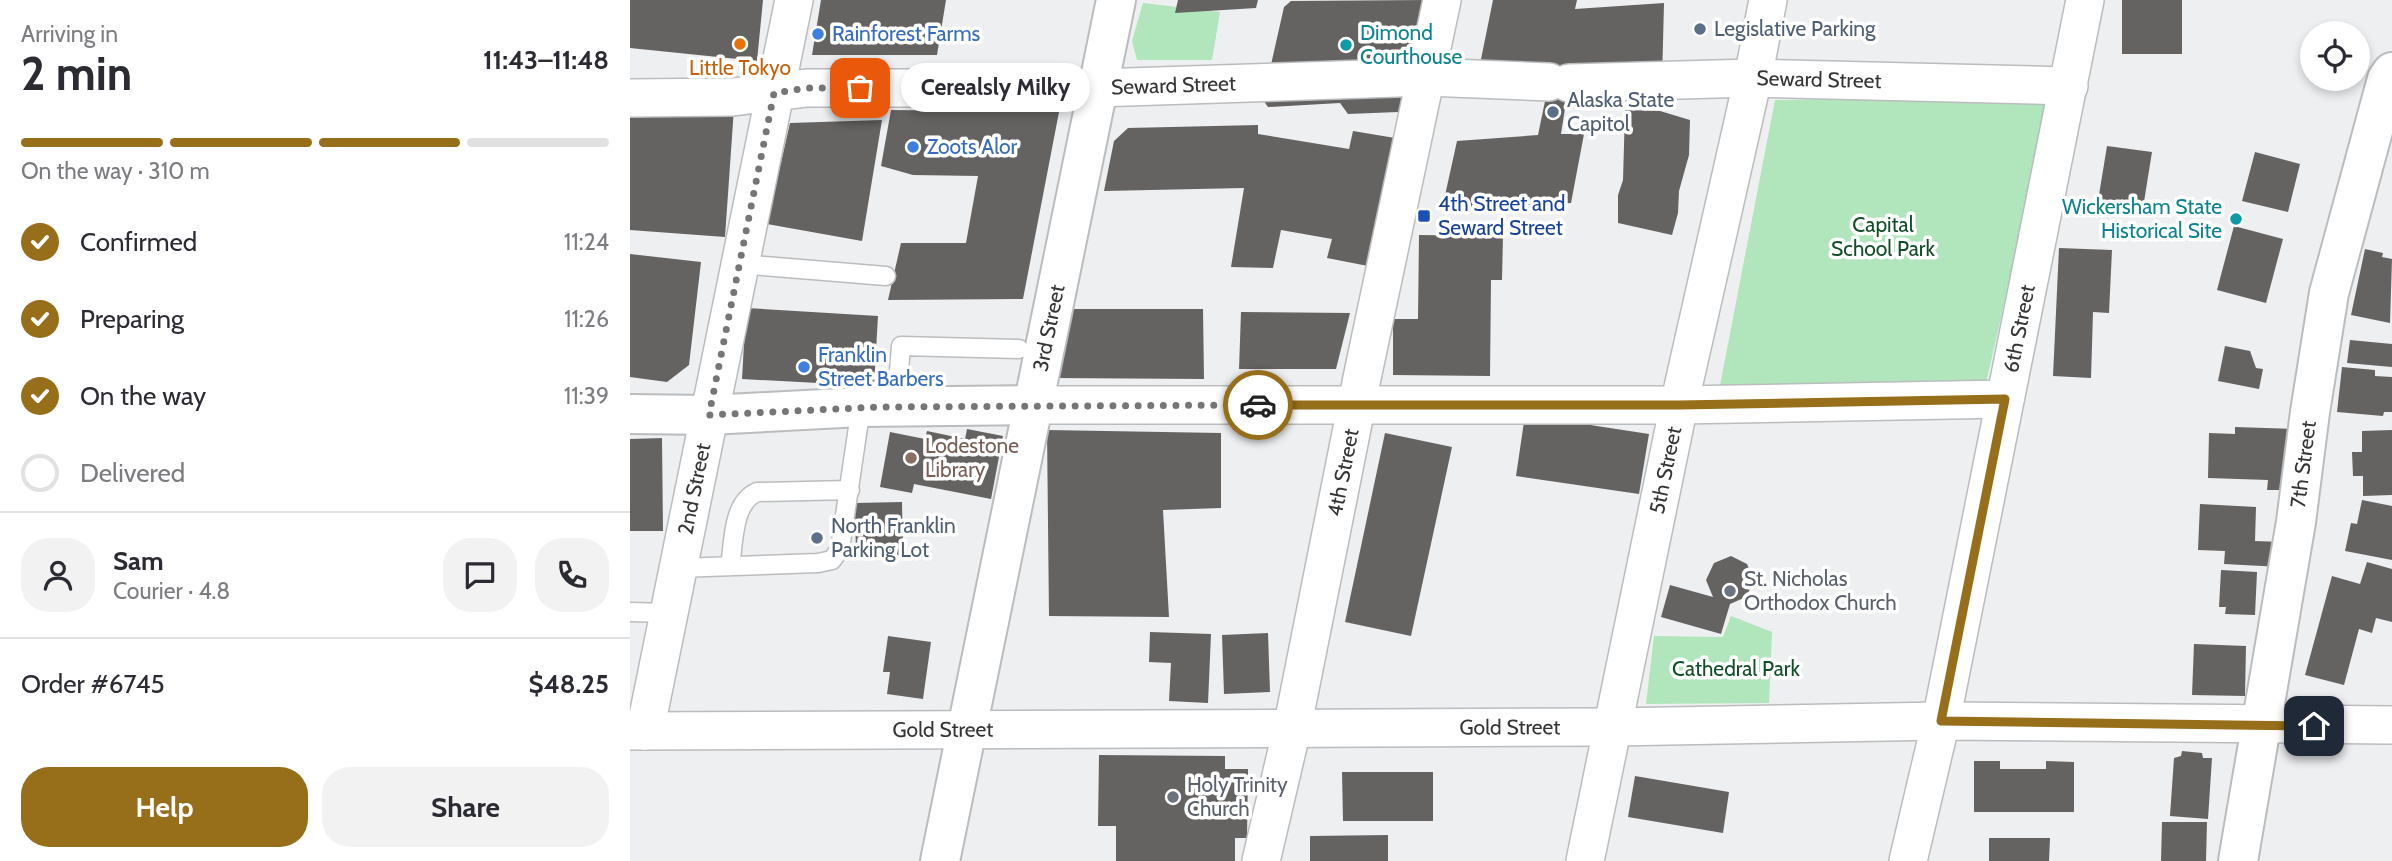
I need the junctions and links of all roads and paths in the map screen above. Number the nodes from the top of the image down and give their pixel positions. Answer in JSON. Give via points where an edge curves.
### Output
{"nodes":[{"id":1,"x":794,"y":0,"type":"edge"},
{"id":2,"x":1116,"y":0,"type":"edge"},
{"id":3,"x":1442,"y":0,"type":"edge"},
{"id":4,"x":1768,"y":0,"type":"edge"},
{"id":5,"x":2085,"y":0,"type":"edge"},
{"id":6,"x":2392,"y":72,"type":"edge"},
{"id":7,"x":1426,"y":77,"type":"junction"},
{"id":8,"x":1753,"y":78,"type":"junction"},
{"id":9,"x":2068,"y":86,"type":"junction"},
{"id":10,"x":1097,"y":88,"type":"junction"},
{"id":11,"x":774,"y":93,"type":"junction"},
{"id":12,"x":630,"y":98,"type":"edge"},
{"id":13,"x":739,"y":264,"type":"junction"},
{"id":14,"x":886,"y":276,"type":"dead end"},
{"id":15,"x":1019,"y":349,"type":"dead end"},
{"id":16,"x":2005,"y":399,"type":"junction"},
{"id":17,"x":1032,"y":405,"type":"junction"},
{"id":18,"x":1357,"y":405,"type":"junction"},
{"id":19,"x":1679,"y":405,"type":"junction"},
{"id":20,"x":878,"y":407,"type":"junction"},
{"id":21,"x":630,"y":414,"type":"edge"},
{"id":22,"x":709,"y":415,"type":"junction"},
{"id":23,"x":850,"y":490,"type":"junction"},
{"id":24,"x":730,"y":566,"type":"junction"},
{"id":25,"x":678,"y":568,"type":"junction"},
{"id":26,"x":630,"y":612,"type":"edge"},
{"id":27,"x":668,"y":613,"type":"junction"},
{"id":28,"x":1941,"y":721,"type":"junction"},
{"id":29,"x":2392,"y":725,"type":"edge"},
{"id":30,"x":2262,"y":726,"type":"junction"},
{"id":31,"x":1613,"y":727,"type":"junction"},
{"id":32,"x":1292,"y":729,"type":"junction"},
{"id":33,"x":965,"y":730,"type":"junction"},
{"id":34,"x":638,"y":731,"type":"edge"},
{"id":35,"x":940,"y":861,"type":"edge"},
{"id":36,"x":1261,"y":861,"type":"edge"},
{"id":37,"x":1586,"y":861,"type":"edge"},
{"id":38,"x":1909,"y":861,"type":"edge"},
{"id":39,"x":2238,"y":861,"type":"edge"}],
"edges":[{"from":1,"to":11,"type":"street","name":"2nd Street"},
{"from":2,"to":10,"type":"street","name":"3rd Street"},
{"from":3,"to":7,"type":"street","name":"4th Street"},
{"from":4,"to":8,"type":"street","name":"5th Street"},
{"from":5,"to":9,"type":"street","name":"6th Street"},
{"from":6,"to":30,"type":"street","name":"7th Street","via":[[2329,293]]},
{"from":7,"to":8,"type":"street","name":"Seward Street","via":[[1559,83]]},
{"from":7,"to":10,"type":"street","name":"Seward Street"},
{"from":7,"to":18,"type":"street","name":"4th Street"},
{"from":8,"to":9,"type":"street","name":"Seward Street"},
{"from":8,"to":19,"type":"street","name":"5th Street"},
{"from":9,"to":16,"type":"street","name":"6th Street"},
{"from":10,"to":11,"type":"street","name":"Seward Street","via":[[807,88]]},
{"from":10,"to":17,"type":"street","name":"3rd Street"},
{"from":11,"to":12,"type":"street","name":"Seward Street"},
{"from":11,"to":13,"type":"street","name":"2nd Street"},
{"from":13,"to":14,"type":"lane"},
{"from":13,"to":22,"type":"street","name":"2nd Street"},
{"from":15,"to":20,"type":"lane","via":[[901,346]]},
{"from":16,"to":19,"type":"street"},
{"from":16,"to":28,"type":"street","name":"6th Street"},
{"from":17,"to":18,"type":"street"},
{"from":17,"to":20,"type":"street"},
{"from":17,"to":33,"type":"street","name":"3rd Street"},
{"from":18,"to":19,"type":"street"},
{"from":18,"to":32,"type":"street","name":"4th Street"},
{"from":19,"to":31,"type":"street","name":"5th Street"},
{"from":20,"to":22,"type":"street"},
{"from":20,"to":23,"type":"lane"},
{"from":21,"to":22,"type":"street"},
{"from":22,"to":25,"type":"street","name":"2nd Street"},
{"from":23,"to":24,"type":"lane","via":[[840,548],[832,560]]},
{"from":23,"to":24,"type":"lane","via":[[747,496],[739,511]]},
{"from":24,"to":25,"type":"lane"},
{"from":25,"to":27,"type":"street","name":"2nd Street"},
{"from":26,"to":27,"type":"lane"},
{"from":27,"to":34,"type":"street","name":"2nd Street"},
{"from":28,"to":30,"type":"street","name":"Gold Street"},
{"from":28,"to":31,"type":"street","name":"Gold Street"},
{"from":28,"to":38,"type":"street","name":"6th Street"},
{"from":29,"to":30,"type":"street","name":"Gold Street"},
{"from":30,"to":39,"type":"street","name":"7th Street"},
{"from":31,"to":32,"type":"street","name":"Gold Street"},
{"from":31,"to":37,"type":"street","name":"5th Street"},
{"from":32,"to":33,"type":"street","name":"Gold Street"},
{"from":32,"to":36,"type":"street","name":"4th Street"},
{"from":33,"to":34,"type":"street","name":"Gold Street"},
{"from":33,"to":35,"type":"street","name":"3rd Street"}]}
